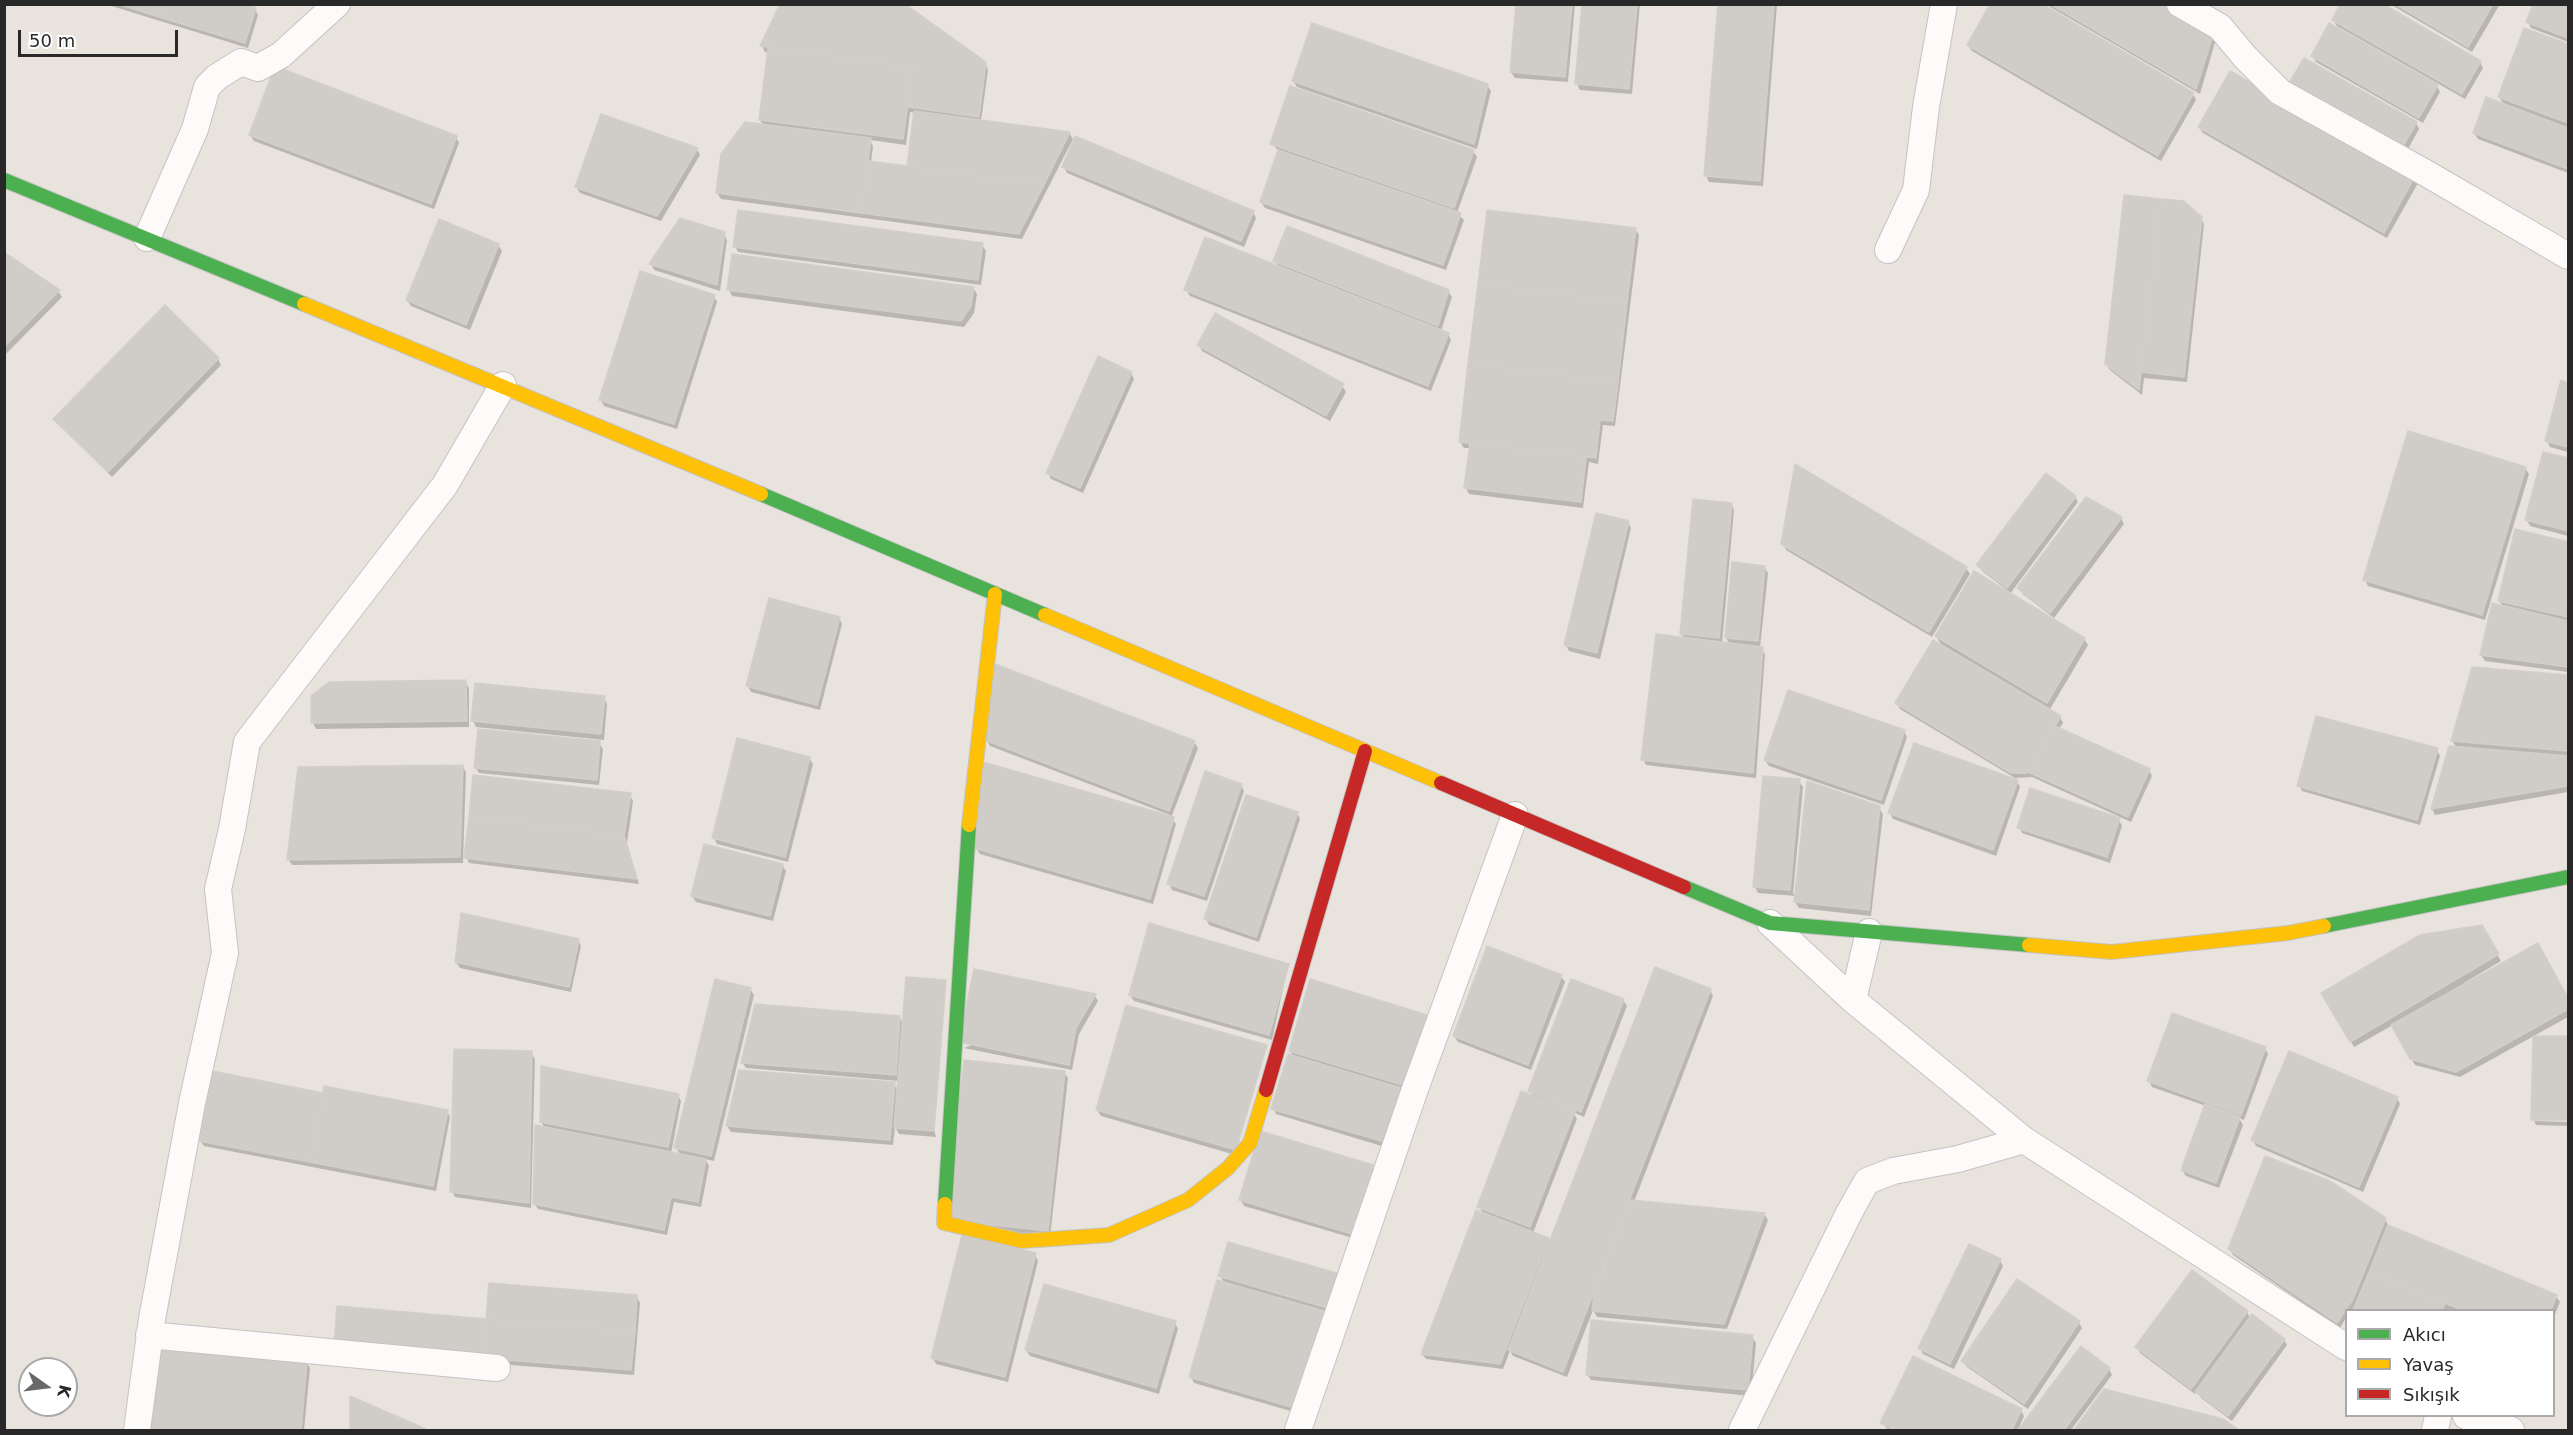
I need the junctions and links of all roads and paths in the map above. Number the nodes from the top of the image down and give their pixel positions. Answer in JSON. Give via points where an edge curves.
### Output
{"nodes":[{"id":1,"x":337,"y":4,"type":"edge"},
{"id":2,"x":1944,"y":4,"type":"edge"},
{"id":3,"x":2180,"y":4,"type":"edge"},
{"id":4,"x":4,"y":180,"type":"edge"},
{"id":5,"x":147,"y":238,"type":"junction"},
{"id":6,"x":1888,"y":250,"type":"dead end"},
{"id":7,"x":2568,"y":256,"type":"edge"},
{"id":8,"x":503,"y":385,"type":"junction"},
{"id":9,"x":995,"y":594,"type":"junction"},
{"id":10,"x":1365,"y":751,"type":"junction"},
{"id":11,"x":1515,"y":814,"type":"junction"},
{"id":12,"x":2568,"y":877,"type":"edge"},
{"id":13,"x":1770,"y":923,"type":"junction"},
{"id":14,"x":1869,"y":932,"type":"junction"},
{"id":15,"x":1853,"y":1000,"type":"junction"},
{"id":16,"x":2024,"y":1140,"type":"junction"},
{"id":17,"x":149,"y":1335,"type":"junction"},
{"id":18,"x":2345,"y":1346,"type":"edge"},
{"id":19,"x":497,"y":1368,"type":"dead end"},
{"id":20,"x":2469,"y":1417,"type":"edge"},
{"id":21,"x":137,"y":1431,"type":"edge"},
{"id":22,"x":1298,"y":1431,"type":"edge"},
{"id":23,"x":1742,"y":1431,"type":"edge"},
{"id":24,"x":2511,"y":1431,"type":"edge"}],
"edges":[{"from":1,"to":5,"type":"street","via":[[281,55],[258,68],[241,62],[207,87],[195,129]]},
{"from":2,"to":6,"type":"street","via":[[1916,190]]},
{"from":3,"to":7,"type":"street","via":[[2220,27],[2280,92]]},
{"from":4,"to":5,"type":"street"},
{"from":5,"to":8,"type":"street"},
{"from":8,"to":9,"type":"street"},
{"from":8,"to":17,"type":"street","via":[[445,484],[247,742],[218,889],[225,953],[192,1102]]},
{"from":9,"to":10,"type":"street"},
{"from":9,"to":10,"type":"street","via":[[970,805],[944,1223],[1022,1241],[1109,1235],[1188,1200],[1228,1168],[1250,1143]]},
{"from":10,"to":11,"type":"street"},
{"from":11,"to":13,"type":"street"},
{"from":11,"to":22,"type":"street","via":[[1414,1092]]},
{"from":12,"to":14,"type":"street","via":[[2288,933],[2112,952]]},
{"from":13,"to":14,"type":"street"},
{"from":13,"to":15,"type":"street"},
{"from":14,"to":15,"type":"street"},
{"from":15,"to":16,"type":"street"},
{"from":16,"to":18,"type":"street"},
{"from":16,"to":23,"type":"street","via":[[1958,1159],[1893,1171],[1868,1181]]},
{"from":17,"to":19,"type":"street"},
{"from":17,"to":21,"type":"street"},
{"from":20,"to":24,"type":"street"}]}
